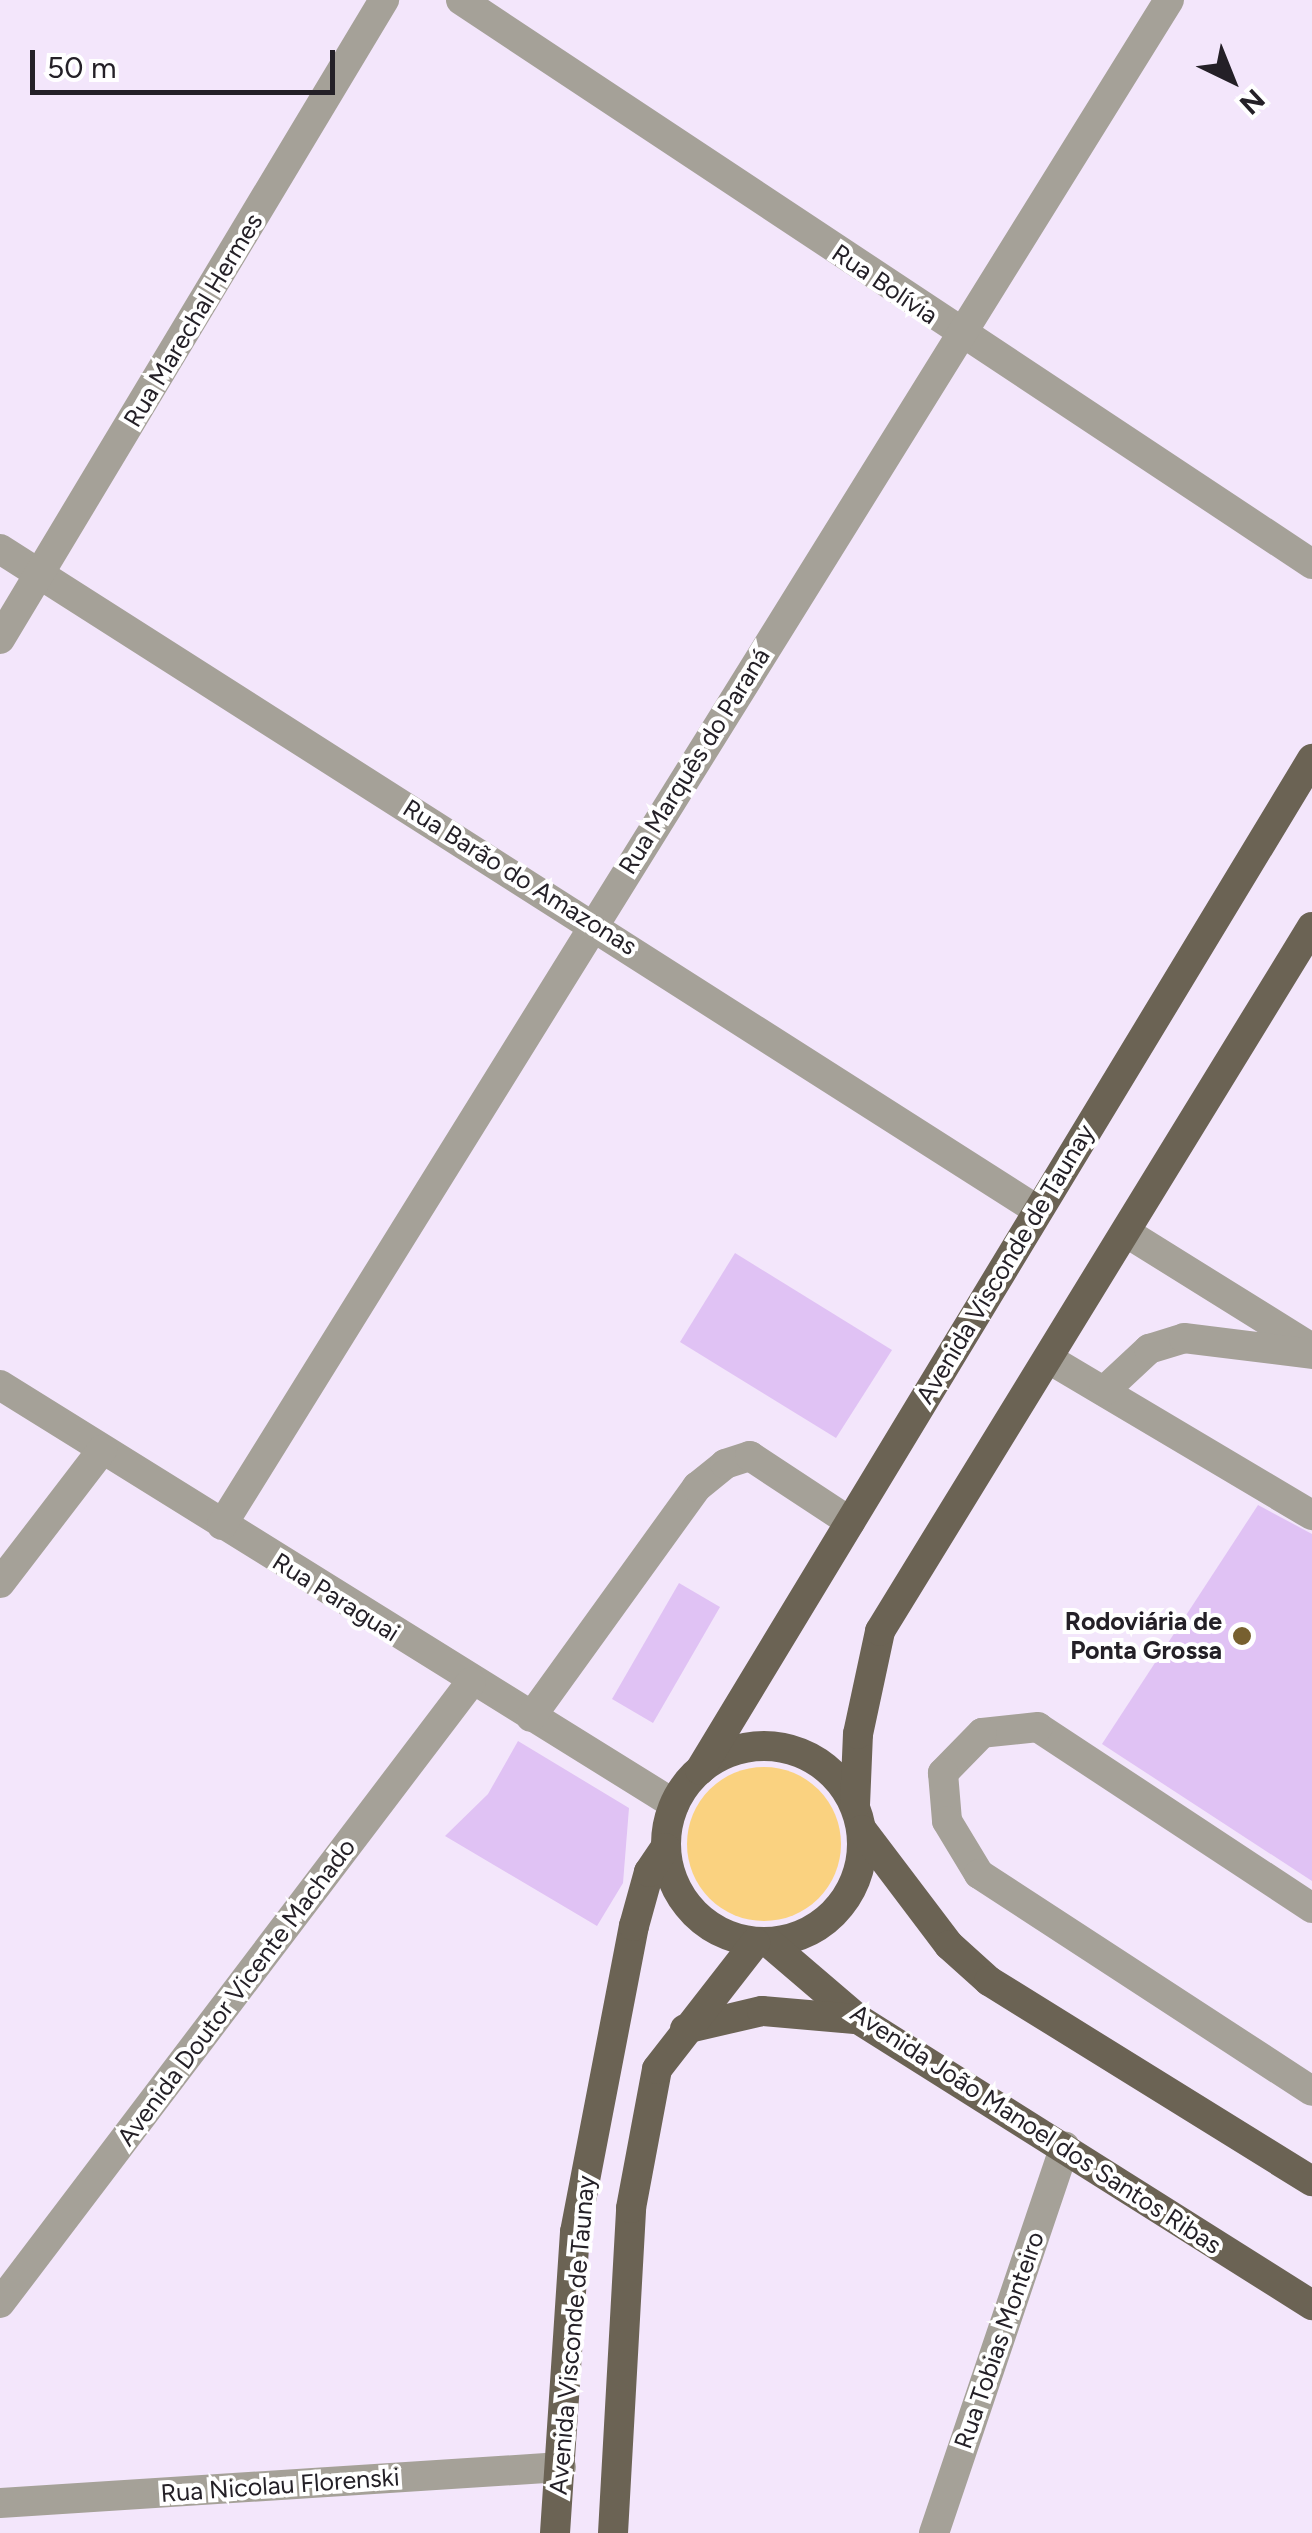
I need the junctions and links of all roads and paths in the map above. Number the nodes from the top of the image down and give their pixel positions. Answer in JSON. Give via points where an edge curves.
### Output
{"nodes":[{"id":1,"x":384,"y":0,"type":"edge"},
{"id":2,"x":461,"y":0,"type":"edge"},
{"id":3,"x":1169,"y":0,"type":"edge"},
{"id":4,"x":964,"y":336,"type":"junction"},
{"id":5,"x":0,"y":549,"type":"edge"},
{"id":6,"x":1312,"y":564,"type":"edge"},
{"id":7,"x":40,"y":575,"type":"junction"},
{"id":8,"x":0,"y":639,"type":"edge"},
{"id":9,"x":1312,"y":759,"type":"edge"},
{"id":10,"x":592,"y":921,"type":"junction"},
{"id":11,"x":1312,"y":927,"type":"edge"},
{"id":12,"x":1037,"y":1210,"type":"junction"},
{"id":13,"x":1127,"y":1233,"type":"junction"},
{"id":14,"x":1312,"y":1351,"type":"edge"},
{"id":15,"x":1049,"y":1360,"type":"junction"},
{"id":16,"x":0,"y":1385,"type":"edge"},
{"id":17,"x":1104,"y":1392,"type":"junction"},
{"id":18,"x":102,"y":1450,"type":"junction"},
{"id":19,"x":1312,"y":1515,"type":"edge"},
{"id":20,"x":850,"y":1522,"type":"junction"},
{"id":21,"x":222,"y":1525,"type":"junction"},
{"id":22,"x":0,"y":1583,"type":"edge"},
{"id":23,"x":471,"y":1682,"type":"junction"},
{"id":24,"x":531,"y":1717,"type":"junction"},
{"id":25,"x":700,"y":1770,"type":"junction"},
{"id":26,"x":674,"y":1804,"type":"junction"},
{"id":27,"x":858,"y":1817,"type":"junction"},
{"id":28,"x":666,"y":1848,"type":"junction"},
{"id":29,"x":1312,"y":1908,"type":"edge"},
{"id":30,"x":762,"y":1942,"type":"junction"},
{"id":31,"x":858,"y":2019,"type":"junction"},
{"id":32,"x":682,"y":2030,"type":"junction"},
{"id":33,"x":1312,"y":2091,"type":"edge"},
{"id":34,"x":1065,"y":2148,"type":"junction"},
{"id":35,"x":1312,"y":2181,"type":"edge"},
{"id":36,"x":0,"y":2303,"type":"edge"},
{"id":37,"x":1312,"y":2305,"type":"edge"},
{"id":38,"x":561,"y":2467,"type":"junction"},
{"id":39,"x":0,"y":2503,"type":"edge"},
{"id":40,"x":555,"y":2533,"type":"edge"},
{"id":41,"x":613,"y":2533,"type":"edge"},
{"id":42,"x":934,"y":2533,"type":"edge"}],
"edges":[{"from":1,"to":7,"type":"street","name":"Rua Marechal Hermes"},
{"from":2,"to":4,"type":"street","name":"Rua Bolívia"},
{"from":3,"to":4,"type":"street","name":"Rua Marquês do Paraná"},
{"from":4,"to":6,"type":"street","name":"Rua Bolívia"},
{"from":4,"to":10,"type":"street","name":"Rua Marquês do Paraná"},
{"from":5,"to":7,"type":"street","name":"Rua Barão do Amazonas"},
{"from":7,"to":8,"type":"street","name":"Rua Marechal Hermes"},
{"from":7,"to":10,"type":"street","name":"Rua Barão do Amazonas"},
{"from":9,"to":12,"type":"main road","name":"Avenida Visconde de Taunay"},
{"from":10,"to":12,"type":"street","name":"Rua Barão do Amazonas"},
{"from":10,"to":21,"type":"street","name":"Rua Marquês do Paraná"},
{"from":11,"to":13,"type":"main road"},
{"from":12,"to":20,"type":"main road","name":"Avenida Visconde de Taunay"},
{"from":13,"to":14,"type":"street"},
{"from":13,"to":15,"type":"main road"},
{"from":14,"to":17,"type":"street","via":[[1184,1338],[1150,1349]]},
{"from":15,"to":17,"type":"street"},
{"from":15,"to":27,"type":"main road","via":[[880,1631],[858,1734]]},
{"from":16,"to":18,"type":"street","name":"Rua Paraguai"},
{"from":17,"to":19,"type":"street"},
{"from":18,"to":21,"type":"street","name":"Rua Paraguai"},
{"from":18,"to":22,"type":"street"},
{"from":20,"to":24,"type":"street","via":[[750,1456],[724,1464],[697,1487]]},
{"from":20,"to":25,"type":"main road","name":"Avenida Visconde de Taunay"},
{"from":21,"to":23,"type":"street","name":"Rua Paraguai"},
{"from":23,"to":24,"type":"street","name":"Rua Paraguai"},
{"from":23,"to":36,"type":"street","name":"Avenida Doutor Vicente Machado"},
{"from":24,"to":26,"type":"street","name":"Rua Paraguai"},
{"from":25,"to":26,"type":"main road","name":"Avenida Visconde de Taunay"},
{"from":25,"to":27,"type":"main road","name":"Avenida Visconde de Taunay","via":[[738,1749],[781,1747],[824,1766]]},
{"from":26,"to":28,"type":"main road","name":"Avenida Visconde de Taunay"},
{"from":27,"to":30,"type":"main road","via":[[859,1868],[844,1902],[804,1934]]},
{"from":27,"to":35,"type":"main road","via":[[949,1945],[989,1981]]},
{"from":28,"to":30,"type":"main road","via":[[690,1910],[730,1937]]},
{"from":28,"to":38,"type":"main road","name":"Avenida Visconde de Taunay","via":[[649,1872],[602,2068],[575,2232]]},
{"from":29,"to":33,"type":"street","via":[[1038,1727],[982,1733],[943,1774],[948,1821],[979,1874]]},
{"from":30,"to":31,"type":"main road","name":"Avenida João Manoel dos Santos Ribas"},
{"from":30,"to":32,"type":"main road","name":"Avenida Visconde de Taunay"},
{"from":31,"to":32,"type":"main road","via":[[762,2011]]},
{"from":31,"to":34,"type":"main road","name":"Avenida João Manoel dos Santos Ribas"},
{"from":32,"to":41,"type":"main road","name":"Avenida Visconde de Taunay","via":[[656,2069],[631,2208]]},
{"from":34,"to":37,"type":"main road","name":"Avenida João Manoel dos Santos Ribas"},
{"from":34,"to":42,"type":"street","name":"Rua Tobias Monteiro"},
{"from":38,"to":39,"type":"street","name":"Rua Nicolau Florenski"},
{"from":38,"to":40,"type":"main road","name":"Avenida Visconde de Taunay"}]}
